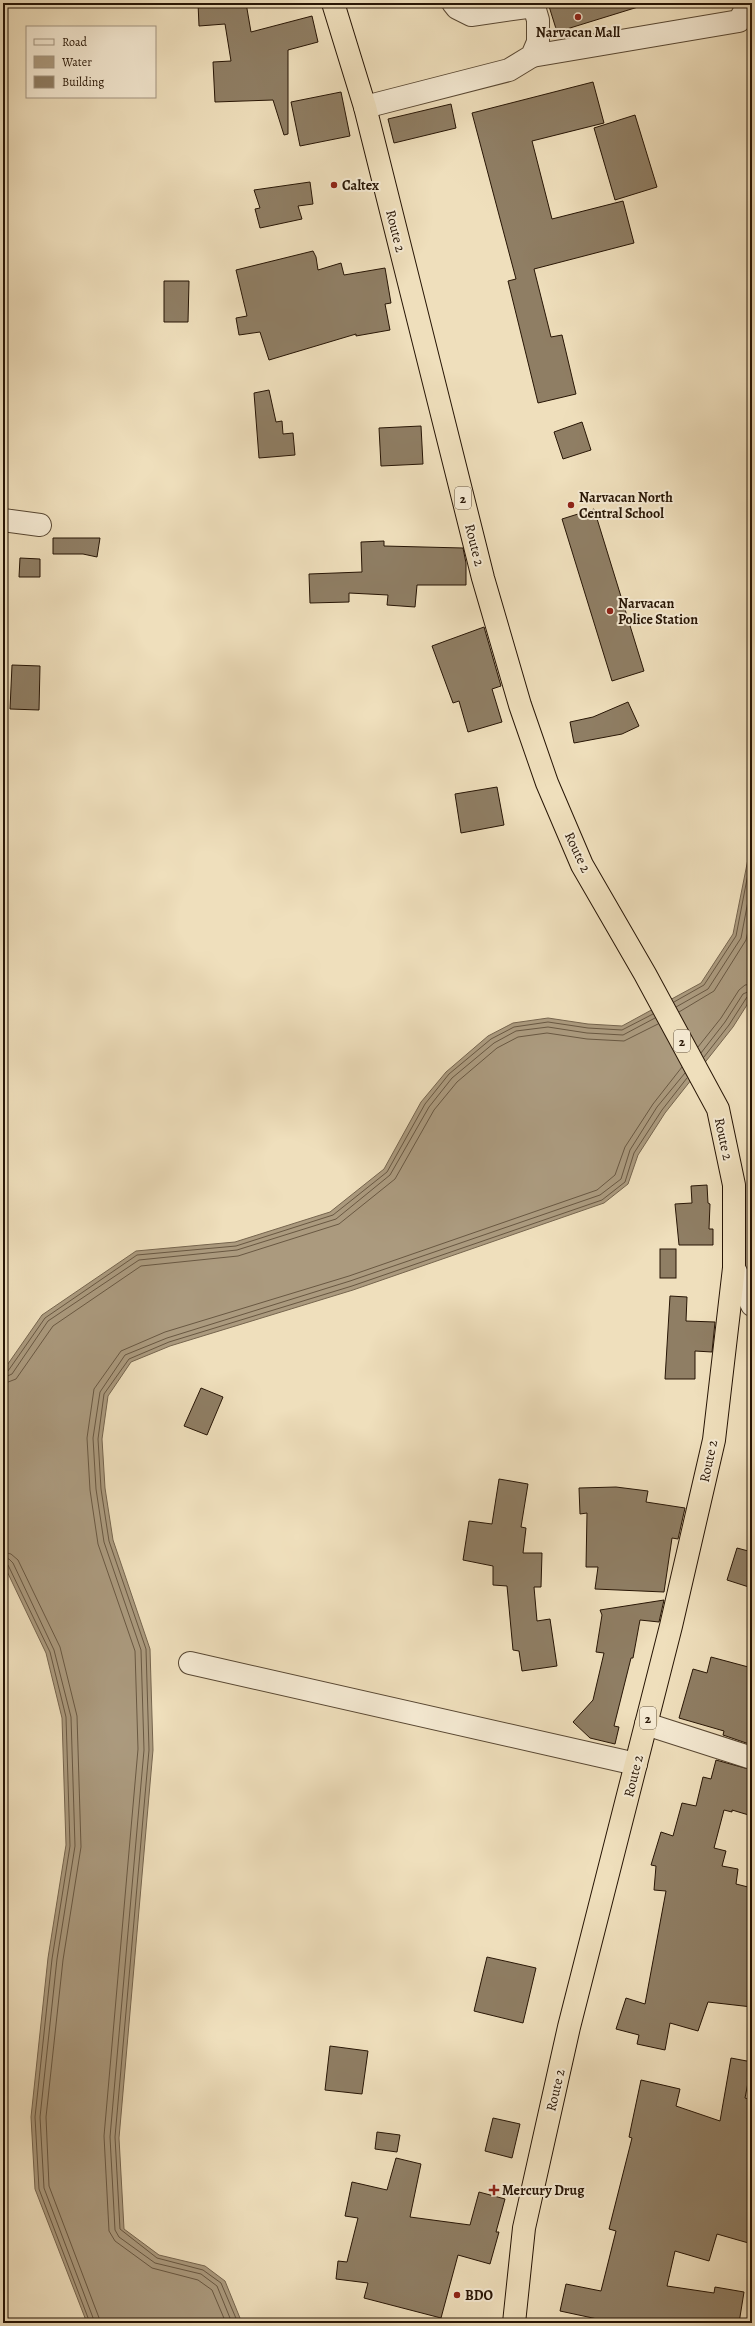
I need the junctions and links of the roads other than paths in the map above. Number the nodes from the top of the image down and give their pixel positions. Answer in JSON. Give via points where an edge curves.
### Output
{"nodes":[{"id":1,"x":333,"y":3,"type":"edge"},
{"id":2,"x":453,"y":3,"type":"edge"},
{"id":3,"x":749,"y":3,"type":"edge"},
{"id":4,"x":533,"y":4,"type":"edge"},
{"id":5,"x":532,"y":56,"type":"junction"},
{"id":6,"x":365,"y":107,"type":"junction"},
{"id":7,"x":3,"y":520,"type":"edge"},
{"id":8,"x":40,"y":525,"type":"dead end"},
{"id":9,"x":734,"y":1268,"type":"junction"},
{"id":10,"x":752,"y":1306,"type":"edge"},
{"id":11,"x":190,"y":1663,"type":"dead end"},
{"id":12,"x":646,"y":1724,"type":"junction"},
{"id":13,"x":752,"y":1758,"type":"edge"},
{"id":14,"x":636,"y":1764,"type":"junction"},
{"id":15,"x":514,"y":2323,"type":"edge"}],
"edges":[{"from":1,"to":6,"type":"highway","name":"Route 2","number":"2"},
{"from":2,"to":4,"type":"street","via":[[471,15]]},
{"from":3,"to":5,"type":"street","via":[[739,21]]},
{"from":4,"to":5,"type":"street","via":[[538,20],[538,42]]},
{"from":5,"to":6,"type":"street","via":[[509,70]]},
{"from":6,"to":9,"type":"highway","name":"Route 2","number":"2","via":[[481,570],[520,705],[547,783],[582,865],[718,1109],[734,1185]]},
{"from":7,"to":8,"type":"street"},
{"from":9,"to":10,"type":"street"},
{"from":9,"to":12,"type":"highway","name":"Route 2","number":"2","via":[[714,1440]]},
{"from":11,"to":14,"type":"street"},
{"from":12,"to":13,"type":"street"},
{"from":12,"to":14,"type":"highway","name":"Route 2","number":"2"},
{"from":14,"to":15,"type":"highway","name":"Route 2","number":"2","via":[[569,2027],[524,2228]]}]}
